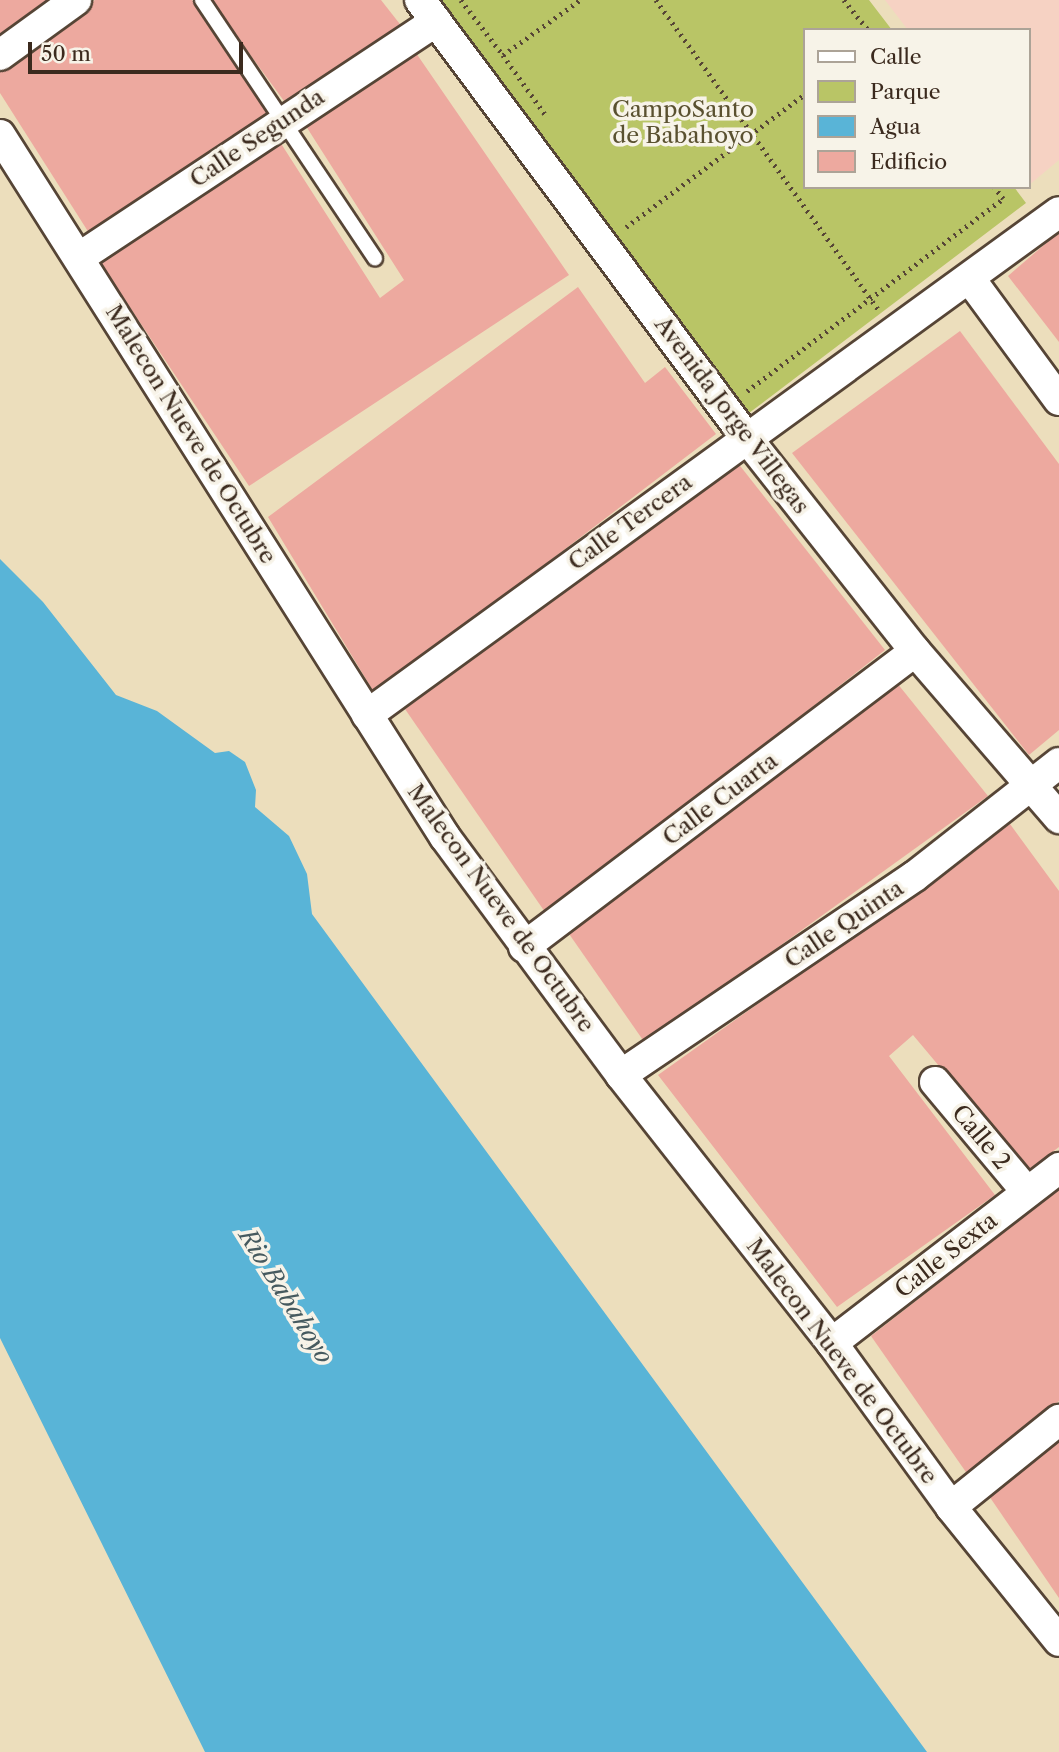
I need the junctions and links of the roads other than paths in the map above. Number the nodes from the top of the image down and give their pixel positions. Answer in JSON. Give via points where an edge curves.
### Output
{"nodes":[{"id":1,"x":76,"y":0,"type":"edge"},
{"id":2,"x":202,"y":0,"type":"edge"},
{"id":3,"x":428,"y":10,"type":"edge"},
{"id":4,"x":0,"y":55,"type":"edge"},
{"id":5,"x":285,"y":118,"type":"junction"},
{"id":6,"x":0,"y":135,"type":"edge"},
{"id":7,"x":1059,"y":212,"type":"edge"},
{"id":8,"x":80,"y":257,"type":"junction"},
{"id":9,"x":374,"y":258,"type":"dead end"},
{"id":10,"x":970,"y":279,"type":"junction"},
{"id":11,"x":1059,"y":400,"type":"edge"},
{"id":12,"x":746,"y":437,"type":"junction"},
{"id":13,"x":915,"y":651,"type":"junction"},
{"id":14,"x":367,"y":715,"type":"junction"},
{"id":15,"x":1059,"y":763,"type":"edge"},
{"id":16,"x":1032,"y":783,"type":"junction"},
{"id":17,"x":1059,"y":818,"type":"edge"},
{"id":18,"x":524,"y":947,"type":"junction"},
{"id":19,"x":621,"y":1075,"type":"junction"},
{"id":20,"x":935,"y":1082,"type":"dead end"},
{"id":21,"x":1059,"y":1168,"type":"edge"},
{"id":22,"x":1027,"y":1192,"type":"junction"},
{"id":23,"x":832,"y":1343,"type":"junction"},
{"id":24,"x":1059,"y":1420,"type":"edge"},
{"id":25,"x":951,"y":1507,"type":"junction"},
{"id":26,"x":1059,"y":1641,"type":"edge"}],
"edges":[{"from":1,"to":4,"type":"street"},
{"from":2,"to":5,"type":"lane"},
{"from":3,"to":5,"type":"street","name":"Calle Segunda"},
{"from":3,"to":12,"type":"street","name":"Avenida Jorge Villegas"},
{"from":5,"to":8,"type":"street","name":"Calle Segunda"},
{"from":5,"to":9,"type":"lane"},
{"from":6,"to":8,"type":"street","name":"Malecon Nueve de Octubre"},
{"from":7,"to":10,"type":"street","name":"Calle Tercera"},
{"from":8,"to":14,"type":"street","name":"Malecon Nueve de Octubre"},
{"from":10,"to":11,"type":"street"},
{"from":10,"to":12,"type":"street","name":"Calle Tercera"},
{"from":12,"to":13,"type":"street","name":"Avenida Jorge Villegas"},
{"from":12,"to":14,"type":"street","name":"Calle Tercera"},
{"from":13,"to":16,"type":"street","name":"Avenida Jorge Villegas"},
{"from":13,"to":18,"type":"street","name":"Calle Cuarta"},
{"from":14,"to":18,"type":"street","name":"Malecon Nueve de Octubre","via":[[445,837]]},
{"from":15,"to":16,"type":"street","name":"Calle Quinta"},
{"from":16,"to":17,"type":"street","name":"Avenida Jorge Villegas"},
{"from":16,"to":19,"type":"street","name":"Calle Quinta","via":[[915,876]]},
{"from":18,"to":19,"type":"street","name":"Malecon Nueve de Octubre"},
{"from":19,"to":23,"type":"street","name":"Malecon Nueve de Octubre"},
{"from":20,"to":22,"type":"street","name":"Calle 2"},
{"from":21,"to":22,"type":"street","name":"Calle Sexta"},
{"from":22,"to":23,"type":"street","name":"Calle Sexta"},
{"from":23,"to":25,"type":"street","name":"Malecon Nueve de Octubre"},
{"from":24,"to":25,"type":"street"},
{"from":25,"to":26,"type":"street","name":"Malecon Nueve de Octubre"}]}
